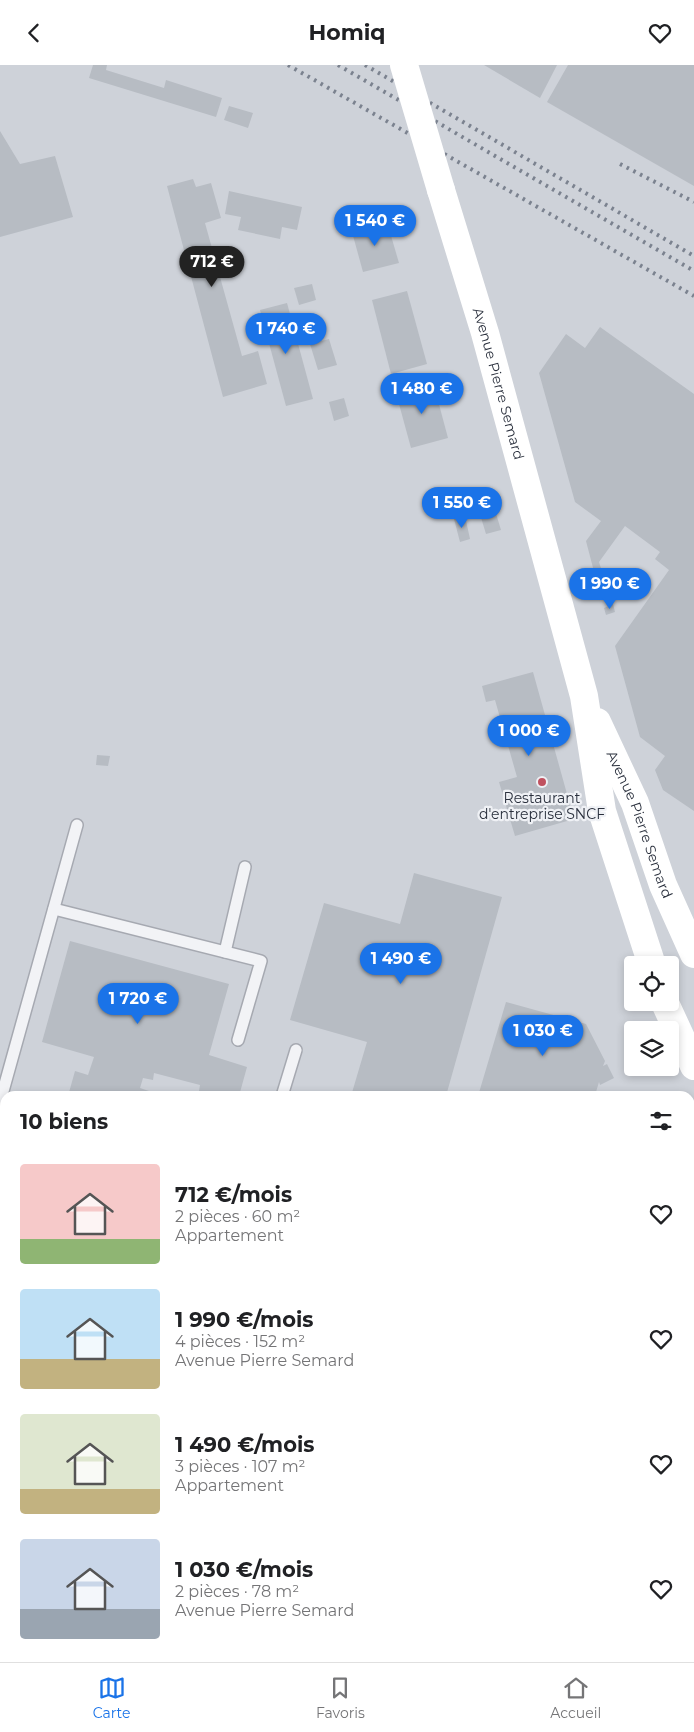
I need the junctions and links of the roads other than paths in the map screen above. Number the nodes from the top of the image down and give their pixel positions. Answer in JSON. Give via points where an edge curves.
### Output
{"nodes":[{"id":1,"x":404,"y":65,"type":"edge"},
{"id":2,"x":584,"y":696,"type":"junction"},
{"id":3,"x":77,"y":825,"type":"dead end"},
{"id":4,"x":245,"y":867,"type":"dead end"},
{"id":5,"x":54,"y":909,"type":"junction"},
{"id":6,"x":225,"y":952,"type":"junction"},
{"id":7,"x":694,"y":954,"type":"edge"},
{"id":8,"x":649,"y":956,"type":"edge"},
{"id":9,"x":669,"y":1011,"type":"edge"},
{"id":10,"x":238,"y":1040,"type":"dead end"},
{"id":11,"x":296,"y":1049,"type":"dead end"},
{"id":12,"x":694,"y":1066,"type":"edge"},
{"id":13,"x":3,"y":1091,"type":"edge"},
{"id":14,"x":283,"y":1091,"type":"edge"}],
"edges":[{"from":1,"to":2,"type":"street","name":"Avenue Pierre Semard","bridge":true,"via":[[485,333]]},
{"from":2,"to":7,"type":"street","name":"Avenue Pierre Semard","via":[[635,803],[664,885]]},
{"from":2,"to":8,"type":"street","name":"Avenue Pierre Semard","via":[[602,811]]},
{"from":3,"to":5,"type":"lane"},
{"from":4,"to":6,"type":"lane"},
{"from":5,"to":6,"type":"lane"},
{"from":5,"to":13,"type":"lane"},
{"from":6,"to":10,"type":"lane","via":[[261,961]]},
{"from":9,"to":12,"type":"street"},
{"from":11,"to":14,"type":"lane"}]}
